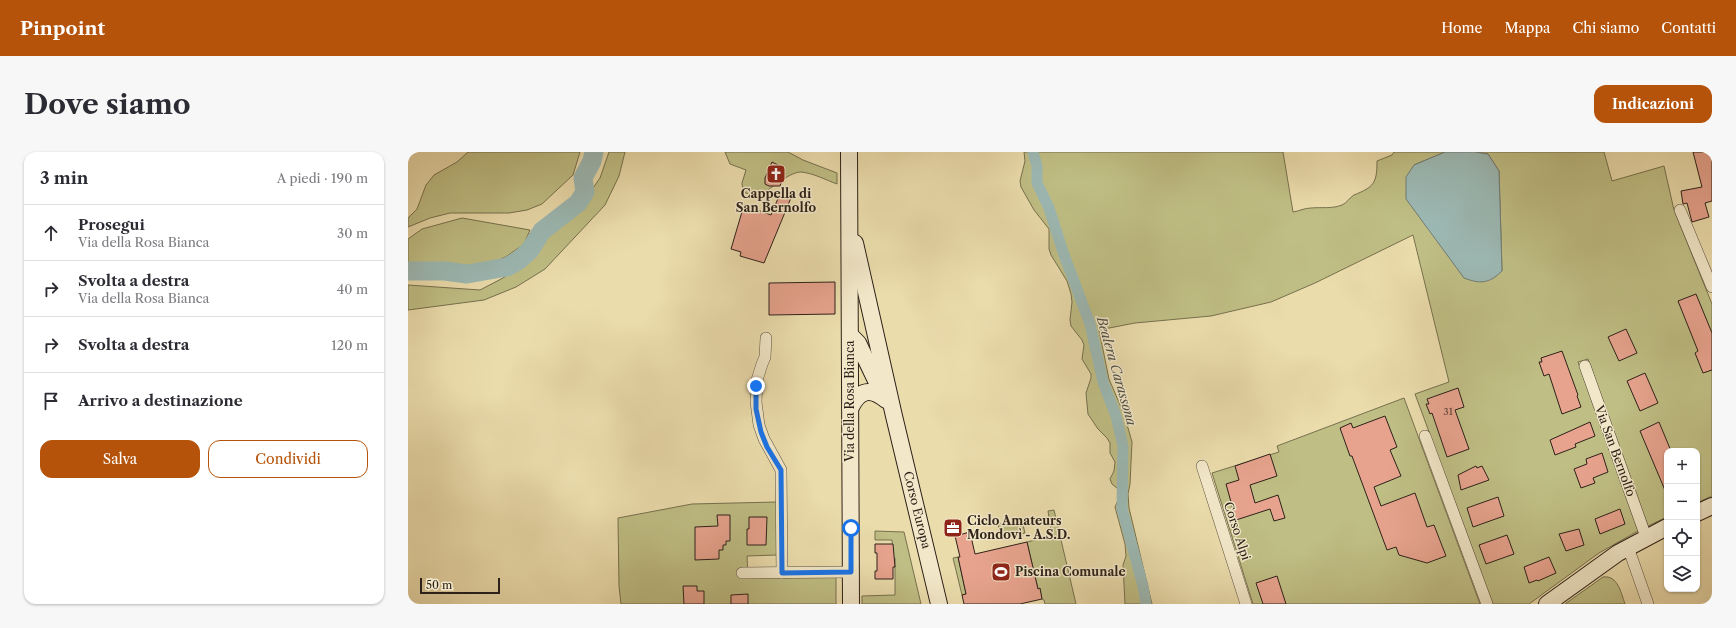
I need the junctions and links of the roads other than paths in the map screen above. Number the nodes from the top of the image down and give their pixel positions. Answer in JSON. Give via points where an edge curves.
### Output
{"nodes":[{"id":1,"x":849,"y":152,"type":"edge"},
{"id":2,"x":1680,"y":210,"type":"dead end"},
{"id":3,"x":849,"y":231,"type":"junction"},
{"id":4,"x":1712,"y":287,"type":"edge"},
{"id":5,"x":850,"y":334,"type":"junction"},
{"id":6,"x":766,"y":338,"type":"dead end"},
{"id":7,"x":877,"y":340,"type":"junction"},
{"id":8,"x":1585,"y":366,"type":"dead end"},
{"id":9,"x":886,"y":400,"type":"junction"},
{"id":10,"x":851,"y":407,"type":"junction"},
{"id":11,"x":894,"y":416,"type":"junction"},
{"id":12,"x":1425,"y":436,"type":"dead end"},
{"id":13,"x":1202,"y":466,"type":"dead end"},
{"id":14,"x":1712,"y":506,"type":"edge"},
{"id":15,"x":1700,"y":512,"type":"edge"},
{"id":16,"x":1664,"y":528,"type":"edge"},
{"id":17,"x":1646,"y":537,"type":"junction"},
{"id":18,"x":1628,"y":547,"type":"junction"},
{"id":19,"x":851,"y":572,"type":"junction"},
{"id":20,"x":742,"y":573,"type":"dead end"},
{"id":21,"x":782,"y":573,"type":"junction"},
{"id":22,"x":851,"y":604,"type":"edge"},
{"id":23,"x":939,"y":604,"type":"edge"},
{"id":24,"x":1246,"y":604,"type":"edge"},
{"id":25,"x":1487,"y":604,"type":"edge"},
{"id":26,"x":1547,"y":604,"type":"edge"},
{"id":27,"x":1648,"y":604,"type":"edge"}],
"edges":[{"from":1,"to":3,"type":"street","name":"Via della Rosa Bianca"},
{"from":2,"to":4,"type":"street"},
{"from":3,"to":5,"type":"street","name":"Via della Rosa Bianca"},
{"from":3,"to":7,"type":"street","name":"Corso Europa","via":[[858,254]]},
{"from":5,"to":7,"type":"street","via":[[855,330],[864,329],[872,332]]},
{"from":5,"to":9,"type":"street","name":"Corso Europa","via":[[858,343]]},
{"from":5,"to":10,"type":"street","name":"Via della Rosa Bianca"},
{"from":6,"to":21,"type":"street","via":[[765,357],[757,380],[756,402],[764,439],[781,470]]},
{"from":7,"to":11,"type":"street","name":"Corso Europa"},
{"from":8,"to":17,"type":"street","name":"Via San Bernolfo"},
{"from":9,"to":10,"type":"street","via":[[878,394],[866,392],[856,398]]},
{"from":9,"to":11,"type":"street","name":"Corso Europa"},
{"from":10,"to":19,"type":"street","name":"Via della Rosa Bianca"},
{"from":11,"to":23,"type":"street","name":"Corso Europa"},
{"from":12,"to":25,"type":"street"},
{"from":13,"to":24,"type":"street","name":"Corso Alpi"},
{"from":14,"to":15,"type":"street"},
{"from":16,"to":17,"type":"street"},
{"from":17,"to":18,"type":"street"},
{"from":18,"to":26,"type":"street"},
{"from":18,"to":27,"type":"street"},
{"from":19,"to":21,"type":"street"},
{"from":19,"to":22,"type":"street","name":"Via della Rosa Bianca"},
{"from":20,"to":21,"type":"street"}]}
